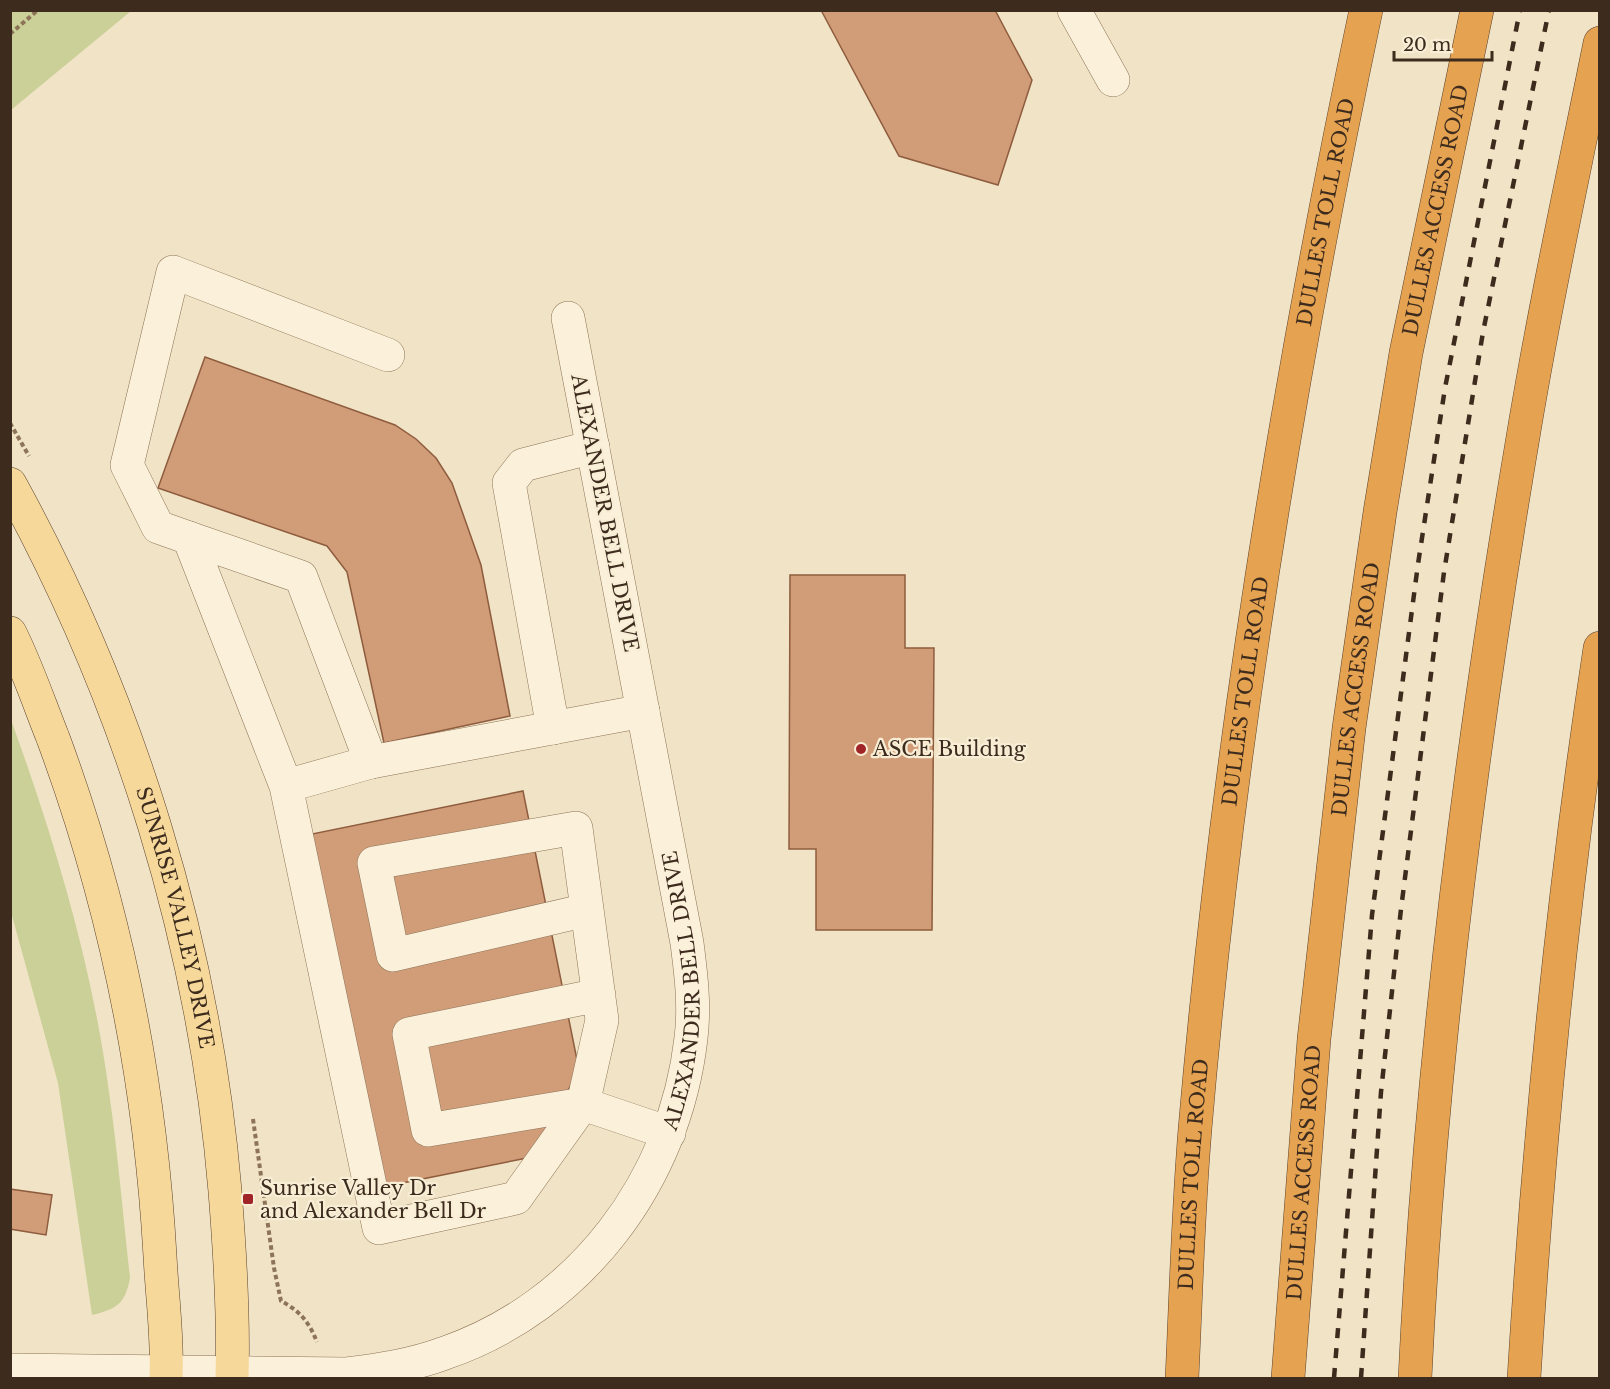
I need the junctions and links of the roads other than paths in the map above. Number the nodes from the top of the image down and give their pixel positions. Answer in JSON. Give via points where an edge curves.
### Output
{"nodes":[{"id":1,"x":1074,"y":10,"type":"edge"},
{"id":2,"x":1366,"y":10,"type":"edge"},
{"id":3,"x":1477,"y":10,"type":"edge"},
{"id":4,"x":1599,"y":43,"type":"edge"},
{"id":5,"x":1113,"y":80,"type":"dead end"},
{"id":6,"x":568,"y":318,"type":"dead end"},
{"id":7,"x":388,"y":355,"type":"dead end"},
{"id":8,"x":593,"y":447,"type":"junction"},
{"id":9,"x":10,"y":484,"type":"edge"},
{"id":10,"x":189,"y":538,"type":"junction"},
{"id":11,"x":10,"y":633,"type":"edge"},
{"id":12,"x":1599,"y":648,"type":"edge"},
{"id":13,"x":643,"y":711,"type":"junction"},
{"id":14,"x":553,"y":728,"type":"junction"},
{"id":15,"x":371,"y":762,"type":"junction"},
{"id":16,"x":286,"y":786,"type":"junction"},
{"id":17,"x":587,"y":910,"type":"junction"},
{"id":18,"x":599,"y":995,"type":"junction"},
{"id":19,"x":583,"y":1104,"type":"junction"},
{"id":20,"x":669,"y":1133,"type":"junction"},
{"id":21,"x":10,"y":1370,"type":"edge"},
{"id":22,"x":166,"y":1375,"type":"edge"},
{"id":23,"x":232,"y":1376,"type":"edge"},
{"id":24,"x":1182,"y":1378,"type":"edge"},
{"id":25,"x":1288,"y":1378,"type":"edge"},
{"id":26,"x":1415,"y":1378,"type":"edge"},
{"id":27,"x":1524,"y":1378,"type":"edge"}],
"edges":[{"from":1,"to":5,"type":"street"},
{"from":2,"to":24,"type":"highway","name":"DULLES TOLL ROAD","via":[[1303,328],[1241,730],[1195,1131]]},
{"from":3,"to":25,"type":"highway","name":"DULLES ACCESS ROAD","via":[[1407,353],[1351,717],[1314,1039]]},
{"from":4,"to":26,"type":"highway","via":[[1522,441],[1482,696],[1452,931],[1421,1263]]},
{"from":6,"to":8,"type":"street","name":"ALEXANDER BELL DRIVE"},
{"from":7,"to":10,"type":"street","via":[[173,272],[127,465],[158,527]]},
{"from":8,"to":13,"type":"street","name":"ALEXANDER BELL DRIVE"},
{"from":8,"to":14,"type":"street","via":[[523,465],[509,483]]},
{"from":9,"to":23,"type":"main road","name":"SUNRISE VALLEY DRIVE","via":[[69,599],[127,738],[192,965],[221,1143],[230,1252]]},
{"from":10,"to":15,"type":"street","via":[[300,577]]},
{"from":10,"to":16,"type":"street"},
{"from":11,"to":22,"type":"main road","via":[[81,814],[131,1012],[158,1220]]},
{"from":12,"to":27,"type":"highway","via":[[1554,998],[1534,1206]]},
{"from":13,"to":14,"type":"street"},
{"from":13,"to":20,"type":"street","name":"ALEXANDER BELL DRIVE","via":[[692,983],[692,1036],[684,1084]]},
{"from":14,"to":15,"type":"street"},
{"from":15,"to":16,"type":"street"},
{"from":16,"to":19,"type":"street","via":[[379,1228],[516,1198]]},
{"from":17,"to":17,"type":"street","via":[[576,828],[374,863],[393,955]]},
{"from":17,"to":18,"type":"street"},
{"from":18,"to":19,"type":"street","via":[[602,1020]]},
{"from":18,"to":19,"type":"street","via":[[409,1034],[428,1130]]},
{"from":19,"to":20,"type":"street"},
{"from":20,"to":23,"type":"street","name":"ALEXANDER BELL DRIVE","via":[[646,1183],[616,1231],[543,1302],[499,1330],[446,1353],[398,1367],[347,1374]]},
{"from":21,"to":22,"type":"street","name":"ALEXANDER BELL DRIVE"},
{"from":22,"to":23,"type":"street","name":"ALEXANDER BELL DRIVE"}]}
